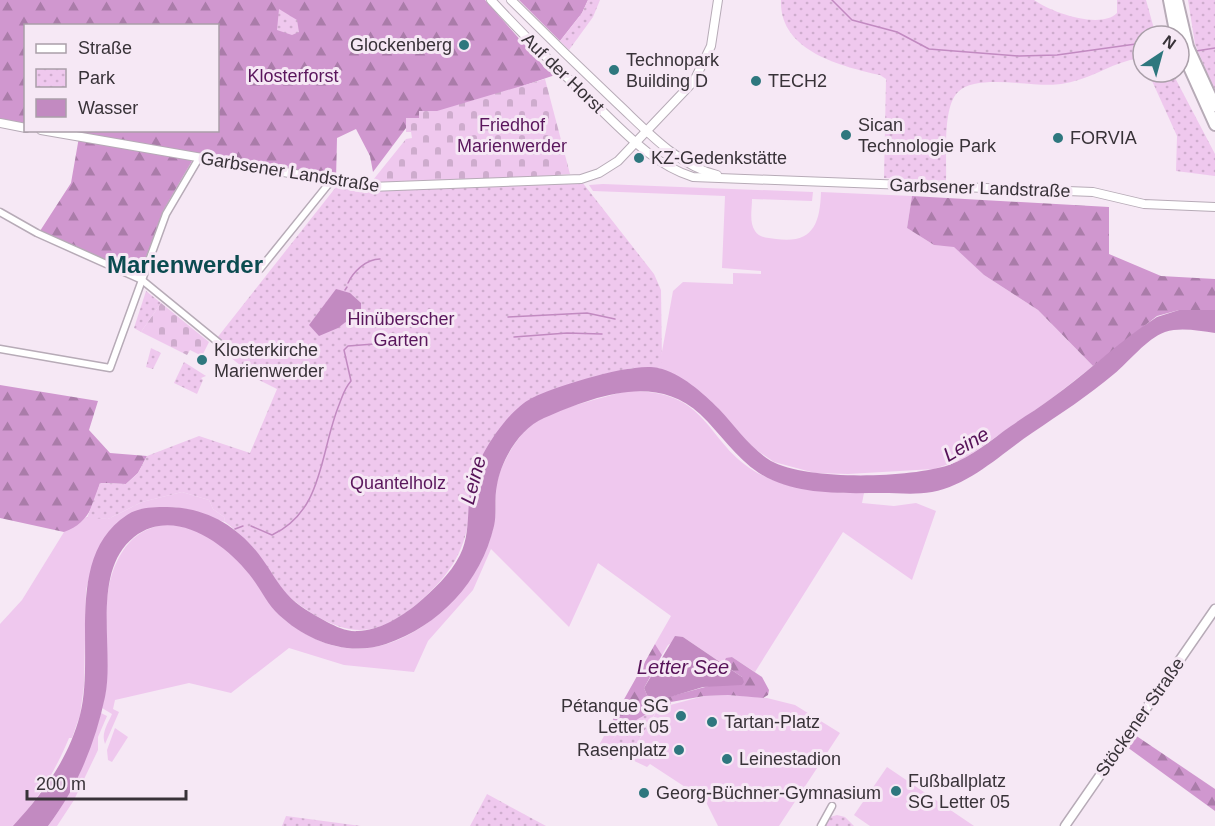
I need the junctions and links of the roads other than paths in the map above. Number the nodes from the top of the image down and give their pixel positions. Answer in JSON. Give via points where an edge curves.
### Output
{"nodes":[{"id":1,"x":491,"y":0,"type":"edge"},
{"id":2,"x":511,"y":0,"type":"edge"},
{"id":3,"x":718,"y":0,"type":"edge"},
{"id":4,"x":1176,"y":1,"type":"edge"},
{"id":5,"x":1176,"y":24,"type":"edge"},
{"id":6,"x":1191,"y":72,"type":"edge"},
{"id":7,"x":1215,"y":106,"type":"edge"},
{"id":8,"x":0,"y":123,"type":"edge"},
{"id":9,"x":1215,"y":126,"type":"edge"},
{"id":10,"x":24,"y":128,"type":"edge"},
{"id":11,"x":52,"y":132,"type":"edge"},
{"id":12,"x":648,"y":132,"type":"junction"},
{"id":13,"x":638,"y":143,"type":"junction"},
{"id":14,"x":198,"y":158,"type":"junction"},
{"id":15,"x":743,"y":179,"type":"junction"},
{"id":16,"x":331,"y":181,"type":"junction"},
{"id":17,"x":1215,"y":207,"type":"edge"},
{"id":18,"x":0,"y":212,"type":"edge"},
{"id":19,"x":260,"y":269,"type":"dead end"},
{"id":20,"x":142,"y":280,"type":"junction"},
{"id":21,"x":219,"y":343,"type":"dead end"},
{"id":22,"x":0,"y":349,"type":"edge"},
{"id":23,"x":1215,"y":609,"type":"edge"},
{"id":24,"x":832,"y":806,"type":"dead end"},
{"id":25,"x":821,"y":826,"type":"edge"},
{"id":26,"x":1065,"y":826,"type":"edge"}],
"edges":[{"from":1,"to":13,"type":"street","name":"Auf der Horst"},
{"from":2,"to":12,"type":"street","name":"Auf der Horst"},
{"from":3,"to":12,"type":"street","via":[[705,63]]},
{"from":4,"to":5,"type":"highway"},
{"from":4,"to":7,"type":"highway","via":[[1190,54]]},
{"from":6,"to":9,"type":"highway"},
{"from":8,"to":10,"type":"street"},
{"from":11,"to":14,"type":"street","name":"Garbsener Landstraße"},
{"from":12,"to":13,"type":"street","name":"Garbsener Landstraße"},
{"from":12,"to":15,"type":"street","name":"Garbsener Landstraße","via":[[687,164]]},
{"from":13,"to":15,"type":"street","name":"Garbsener Landstraße","via":[[662,164],[683,174]]},
{"from":13,"to":16,"type":"street","name":"Garbsener Landstraße","via":[[609,168],[576,180],[376,187]]},
{"from":14,"to":16,"type":"street","name":"Garbsener Landstraße"},
{"from":14,"to":20,"type":"street","via":[[166,214]]},
{"from":15,"to":17,"type":"street","name":"Garbsener Landstraße","via":[[1093,192],[1144,204]]},
{"from":16,"to":19,"type":"street"},
{"from":18,"to":20,"type":"street"},
{"from":20,"to":21,"type":"street"},
{"from":20,"to":22,"type":"street","via":[[112,365],[105,369]]},
{"from":23,"to":26,"type":"main road","name":"Stöckener Straße"},
{"from":24,"to":25,"type":"street"}]}
